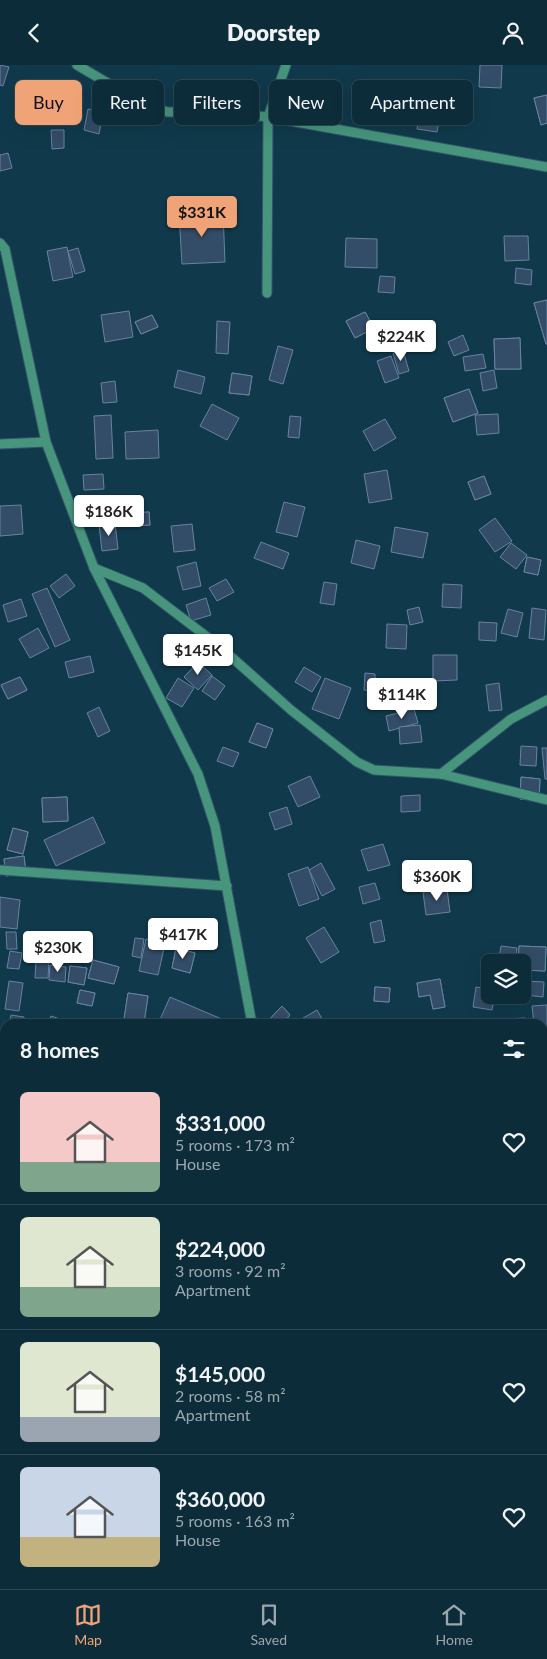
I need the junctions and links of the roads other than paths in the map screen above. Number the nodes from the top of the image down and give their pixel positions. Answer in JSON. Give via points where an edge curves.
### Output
{"nodes":[{"id":1,"x":76,"y":65,"type":"edge"},
{"id":2,"x":286,"y":65,"type":"edge"},
{"id":3,"x":268,"y":117,"type":"junction"},
{"id":4,"x":547,"y":167,"type":"edge"},
{"id":5,"x":0,"y":243,"type":"edge"},
{"id":6,"x":267,"y":293,"type":"dead end"},
{"id":7,"x":46,"y":442,"type":"junction"},
{"id":8,"x":0,"y":444,"type":"edge"},
{"id":9,"x":94,"y":568,"type":"junction"},
{"id":10,"x":547,"y":700,"type":"edge"},
{"id":11,"x":441,"y":774,"type":"junction"},
{"id":12,"x":547,"y":800,"type":"edge"},
{"id":13,"x":0,"y":870,"type":"edge"},
{"id":14,"x":227,"y":886,"type":"junction"},
{"id":15,"x":251,"y":1019,"type":"edge"}],
"edges":[{"from":1,"to":3,"type":"street","via":[[145,105],[168,112]]},
{"from":2,"to":3,"type":"street"},
{"from":3,"to":4,"type":"street"},
{"from":3,"to":6,"type":"street"},
{"from":5,"to":7,"type":"street","via":[[4,249]]},
{"from":7,"to":8,"type":"street"},
{"from":7,"to":9,"type":"street"},
{"from":9,"to":11,"type":"street","via":[[143,588],[219,646],[291,710],[357,762],[374,770]]},
{"from":9,"to":14,"type":"street","via":[[198,774],[215,827]]},
{"from":10,"to":11,"type":"street","via":[[511,719]]},
{"from":11,"to":12,"type":"street"},
{"from":13,"to":14,"type":"street"},
{"from":14,"to":15,"type":"street"}]}
